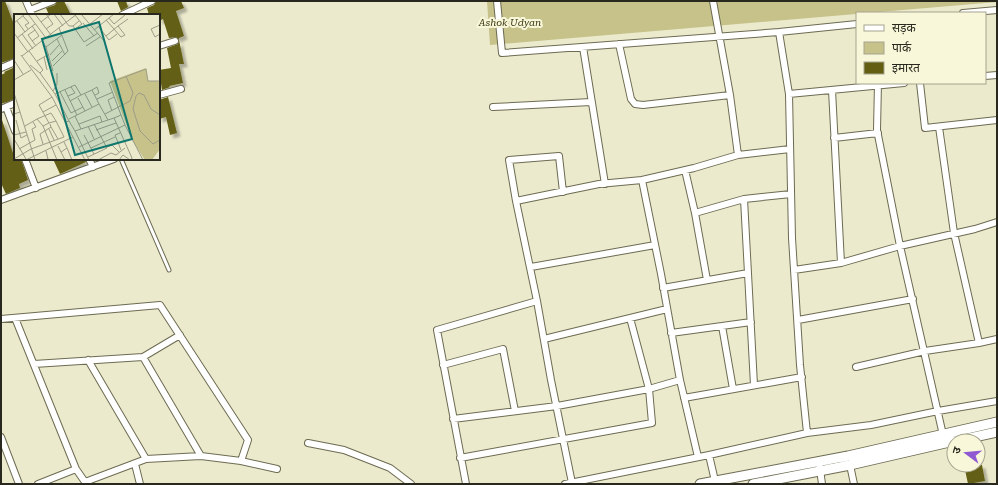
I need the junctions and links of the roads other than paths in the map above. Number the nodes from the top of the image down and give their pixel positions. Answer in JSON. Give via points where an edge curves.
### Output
{"nodes":[{"id":1,"x":26,"y":1,"type":"edge"},
{"id":2,"x":53,"y":1,"type":"edge"},
{"id":3,"x":152,"y":1,"type":"edge"},
{"id":4,"x":497,"y":1,"type":"edge"},
{"id":5,"x":713,"y":1,"type":"edge"},
{"id":6,"x":997,"y":10,"type":"edge"},
{"id":7,"x":974,"y":12,"type":"edge"},
{"id":8,"x":31,"y":13,"type":"edge"},
{"id":9,"x":124,"y":14,"type":"edge"},
{"id":10,"x":856,"y":24,"type":"edge"},
{"id":11,"x":779,"y":32,"type":"junction"},
{"id":12,"x":719,"y":36,"type":"junction"},
{"id":13,"x":176,"y":41,"type":"dead end"},
{"id":14,"x":619,"y":44,"type":"junction"},
{"id":15,"x":160,"y":46,"type":"edge"},
{"id":16,"x":583,"y":47,"type":"junction"},
{"id":17,"x":14,"y":62,"type":"edge"},
{"id":18,"x":1,"y":68,"type":"edge"},
{"id":19,"x":997,"y":75,"type":"edge"},
{"id":20,"x":986,"y":76,"type":"edge"},
{"id":21,"x":878,"y":84,"type":"edge"},
{"id":22,"x":920,"y":84,"type":"edge"},
{"id":23,"x":181,"y":89,"type":"dead end"},
{"id":24,"x":832,"y":90,"type":"junction"},
{"id":25,"x":789,"y":94,"type":"junction"},
{"id":26,"x":160,"y":95,"type":"edge"},
{"id":27,"x":730,"y":95,"type":"junction"},
{"id":28,"x":591,"y":102,"type":"junction"},
{"id":29,"x":14,"y":103,"type":"edge"},
{"id":30,"x":493,"y":107,"type":"dead end"},
{"id":31,"x":4,"y":108,"type":"edge"},
{"id":32,"x":997,"y":120,"type":"edge"},
{"id":33,"x":939,"y":127,"type":"junction"},
{"id":34,"x":14,"y":129,"type":"edge"},
{"id":35,"x":878,"y":133,"type":"junction"},
{"id":36,"x":834,"y":138,"type":"junction"},
{"id":37,"x":790,"y":149,"type":"junction"},
{"id":38,"x":738,"y":155,"type":"junction"},
{"id":39,"x":25,"y":160,"type":"edge"},
{"id":40,"x":90,"y":160,"type":"edge"},
{"id":41,"x":111,"y":160,"type":"edge"},
{"id":42,"x":120,"y":160,"type":"edge"},
{"id":43,"x":93,"y":167,"type":"junction"},
{"id":44,"x":685,"y":170,"type":"junction"},
{"id":45,"x":642,"y":180,"type":"junction"},
{"id":46,"x":606,"y":184,"type":"junction"},
{"id":47,"x":36,"y":188,"type":"junction"},
{"id":48,"x":563,"y":192,"type":"junction"},
{"id":49,"x":791,"y":194,"type":"junction"},
{"id":50,"x":744,"y":199,"type":"junction"},
{"id":51,"x":1,"y":200,"type":"edge"},
{"id":52,"x":516,"y":201,"type":"junction"},
{"id":53,"x":695,"y":213,"type":"junction"},
{"id":54,"x":997,"y":222,"type":"edge"},
{"id":55,"x":954,"y":233,"type":"junction"},
{"id":56,"x":655,"y":245,"type":"junction"},
{"id":57,"x":900,"y":246,"type":"junction"},
{"id":58,"x":841,"y":263,"type":"junction"},
{"id":59,"x":531,"y":267,"type":"junction"},
{"id":60,"x":169,"y":270,"type":"dead end"},
{"id":61,"x":794,"y":270,"type":"junction"},
{"id":62,"x":748,"y":273,"type":"junction"},
{"id":63,"x":707,"y":280,"type":"junction"},
{"id":64,"x":663,"y":288,"type":"junction"},
{"id":65,"x":913,"y":300,"type":"junction"},
{"id":66,"x":537,"y":301,"type":"junction"},
{"id":67,"x":667,"y":309,"type":"junction"},
{"id":68,"x":15,"y":318,"type":"junction"},
{"id":69,"x":630,"y":318,"type":"junction"},
{"id":70,"x":1,"y":319,"type":"edge"},
{"id":71,"x":798,"y":320,"type":"junction"},
{"id":72,"x":751,"y":322,"type":"junction"},
{"id":73,"x":722,"y":326,"type":"junction"},
{"id":74,"x":671,"y":333,"type":"junction"},
{"id":75,"x":180,"y":335,"type":"junction"},
{"id":76,"x":544,"y":338,"type":"junction"},
{"id":77,"x":997,"y":339,"type":"edge"},
{"id":78,"x":979,"y":343,"type":"junction"},
{"id":79,"x":925,"y":351,"type":"junction"},
{"id":80,"x":143,"y":357,"type":"junction"},
{"id":81,"x":88,"y":360,"type":"junction"},
{"id":82,"x":34,"y":364,"type":"junction"},
{"id":83,"x":443,"y":365,"type":"junction"},
{"id":84,"x":856,"y":367,"type":"dead end"},
{"id":85,"x":802,"y":377,"type":"junction"},
{"id":86,"x":680,"y":380,"type":"junction"},
{"id":87,"x":754,"y":385,"type":"junction"},
{"id":88,"x":649,"y":389,"type":"junction"},
{"id":89,"x":733,"y":389,"type":"junction"},
{"id":90,"x":684,"y":398,"type":"junction"},
{"id":91,"x":997,"y":401,"type":"edge"},
{"id":92,"x":557,"y":406,"type":"junction"},
{"id":93,"x":515,"y":411,"type":"junction"},
{"id":94,"x":938,"y":411,"type":"junction"},
{"id":95,"x":453,"y":419,"type":"junction"},
{"id":96,"x":997,"y":422,"type":"edge"},
{"id":97,"x":997,"y":432,"type":"edge"},
{"id":98,"x":807,"y":433,"type":"junction"},
{"id":99,"x":986,"y":434,"type":"edge"},
{"id":100,"x":943,"y":435,"type":"junction"},
{"id":101,"x":1,"y":438,"type":"edge"},
{"id":102,"x":564,"y":440,"type":"junction"},
{"id":103,"x":308,"y":443,"type":"dead end"},
{"id":104,"x":946,"y":443,"type":"edge"},
{"id":105,"x":3,"y":448,"type":"edge"},
{"id":106,"x":709,"y":455,"type":"junction"},
{"id":107,"x":201,"y":456,"type":"junction"},
{"id":108,"x":698,"y":457,"type":"junction"},
{"id":109,"x":460,"y":458,"type":"junction"},
{"id":110,"x":146,"y":459,"type":"junction"},
{"id":111,"x":241,"y":461,"type":"junction"},
{"id":112,"x":134,"y":464,"type":"junction"},
{"id":113,"x":850,"y":465,"type":"junction"},
{"id":114,"x":820,"y":466,"type":"junction"},
{"id":115,"x":76,"y":469,"type":"junction"},
{"id":116,"x":276,"y":469,"type":"dead end"},
{"id":117,"x":715,"y":481,"type":"junction"},
{"id":118,"x":572,"y":482,"type":"junction"},
{"id":119,"x":19,"y":484,"type":"edge"},
{"id":120,"x":38,"y":484,"type":"edge"},
{"id":121,"x":140,"y":484,"type":"edge"},
{"id":122,"x":411,"y":484,"type":"edge"},
{"id":123,"x":466,"y":484,"type":"edge"},
{"id":124,"x":565,"y":484,"type":"edge"},
{"id":125,"x":700,"y":484,"type":"edge"},
{"id":126,"x":753,"y":484,"type":"edge"},
{"id":127,"x":822,"y":484,"type":"edge"},
{"id":128,"x":854,"y":484,"type":"edge"}],
"edges":[{"from":1,"to":8,"type":"street"},
{"from":2,"to":8,"type":"street"},
{"from":3,"to":9,"type":"street"},
{"from":4,"to":16,"type":"street","via":[[502,53]]},
{"from":5,"to":12,"type":"street"},
{"from":6,"to":7,"type":"street"},
{"from":10,"to":11,"type":"street"},
{"from":11,"to":12,"type":"street"},
{"from":11,"to":25,"type":"street"},
{"from":12,"to":14,"type":"street"},
{"from":12,"to":27,"type":"street"},
{"from":13,"to":15,"type":"street"},
{"from":14,"to":16,"type":"street"},
{"from":14,"to":27,"type":"street","via":[[631,99],[635,104]]},
{"from":16,"to":28,"type":"street"},
{"from":17,"to":18,"type":"street"},
{"from":19,"to":20,"type":"street"},
{"from":21,"to":24,"type":"street"},
{"from":21,"to":35,"type":"street"},
{"from":22,"to":33,"type":"street","via":[[925,128]]},
{"from":23,"to":26,"type":"street"},
{"from":24,"to":25,"type":"street"},
{"from":24,"to":36,"type":"street"},
{"from":25,"to":37,"type":"street"},
{"from":27,"to":38,"type":"street"},
{"from":28,"to":30,"type":"street"},
{"from":28,"to":46,"type":"street"},
{"from":29,"to":31,"type":"street"},
{"from":31,"to":34,"type":"street"},
{"from":32,"to":33,"type":"street"},
{"from":33,"to":55,"type":"street"},
{"from":35,"to":36,"type":"street"},
{"from":35,"to":57,"type":"street"},
{"from":36,"to":58,"type":"street"},
{"from":37,"to":38,"type":"street"},
{"from":37,"to":49,"type":"street"},
{"from":38,"to":44,"type":"street"},
{"from":39,"to":47,"type":"street"},
{"from":40,"to":43,"type":"street"},
{"from":41,"to":43,"type":"street"},
{"from":42,"to":60,"type":"lane"},
{"from":43,"to":47,"type":"street"},
{"from":44,"to":45,"type":"street"},
{"from":44,"to":53,"type":"street"},
{"from":45,"to":46,"type":"street"},
{"from":45,"to":56,"type":"street"},
{"from":46,"to":48,"type":"street"},
{"from":47,"to":51,"type":"street"},
{"from":48,"to":52,"type":"street"},
{"from":48,"to":52,"type":"street","via":[[559,156],[509,160]]},
{"from":49,"to":50,"type":"street"},
{"from":49,"to":61,"type":"street"},
{"from":50,"to":53,"type":"street"},
{"from":50,"to":62,"type":"street"},
{"from":52,"to":59,"type":"street"},
{"from":53,"to":63,"type":"street"},
{"from":54,"to":55,"type":"street"},
{"from":55,"to":57,"type":"street"},
{"from":55,"to":78,"type":"street"},
{"from":56,"to":59,"type":"street"},
{"from":56,"to":64,"type":"street"},
{"from":57,"to":58,"type":"street"},
{"from":57,"to":65,"type":"street"},
{"from":58,"to":61,"type":"street"},
{"from":59,"to":66,"type":"street"},
{"from":61,"to":71,"type":"street"},
{"from":62,"to":63,"type":"street"},
{"from":62,"to":72,"type":"street"},
{"from":63,"to":64,"type":"street"},
{"from":64,"to":67,"type":"street"},
{"from":65,"to":71,"type":"street"},
{"from":65,"to":79,"type":"street"},
{"from":66,"to":76,"type":"street"},
{"from":66,"to":83,"type":"street","via":[[437,330]]},
{"from":67,"to":69,"type":"street"},
{"from":67,"to":74,"type":"street"},
{"from":68,"to":70,"type":"street"},
{"from":68,"to":75,"type":"street","via":[[160,305]]},
{"from":68,"to":82,"type":"street"},
{"from":69,"to":76,"type":"street"},
{"from":69,"to":88,"type":"street"},
{"from":71,"to":85,"type":"street"},
{"from":72,"to":73,"type":"street"},
{"from":72,"to":87,"type":"street"},
{"from":73,"to":74,"type":"street"},
{"from":73,"to":89,"type":"street"},
{"from":74,"to":86,"type":"street"},
{"from":75,"to":80,"type":"street"},
{"from":75,"to":111,"type":"street","via":[[248,440]]},
{"from":76,"to":92,"type":"street"},
{"from":77,"to":78,"type":"street"},
{"from":78,"to":79,"type":"street"},
{"from":79,"to":84,"type":"street"},
{"from":79,"to":94,"type":"street"},
{"from":80,"to":81,"type":"street"},
{"from":80,"to":107,"type":"street"},
{"from":81,"to":82,"type":"street"},
{"from":81,"to":110,"type":"street"},
{"from":82,"to":115,"type":"street"},
{"from":83,"to":93,"type":"street","via":[[503,349]]},
{"from":83,"to":95,"type":"street"},
{"from":85,"to":87,"type":"street"},
{"from":85,"to":98,"type":"street"},
{"from":86,"to":88,"type":"street"},
{"from":86,"to":90,"type":"street"},
{"from":87,"to":89,"type":"street"},
{"from":88,"to":92,"type":"street"},
{"from":88,"to":102,"type":"street","via":[[652,423]]},
{"from":89,"to":90,"type":"street"},
{"from":90,"to":108,"type":"street"},
{"from":91,"to":94,"type":"street"},
{"from":92,"to":93,"type":"street"},
{"from":92,"to":102,"type":"street"},
{"from":93,"to":95,"type":"street"},
{"from":94,"to":98,"type":"street","via":[[871,425]]},
{"from":94,"to":100,"type":"street"},
{"from":95,"to":109,"type":"street"},
{"from":96,"to":100,"type":"main road"},
{"from":97,"to":99,"type":"main road"},
{"from":98,"to":106,"type":"street"},
{"from":100,"to":114,"type":"main road"},
{"from":101,"to":105,"type":"street"},
{"from":102,"to":109,"type":"street"},
{"from":102,"to":118,"type":"street"},
{"from":103,"to":122,"type":"street","via":[[344,450],[390,468]]},
{"from":104,"to":113,"type":"main road"},
{"from":105,"to":119,"type":"street"},
{"from":106,"to":108,"type":"street"},
{"from":106,"to":117,"type":"street"},
{"from":107,"to":110,"type":"street"},
{"from":107,"to":111,"type":"street"},
{"from":108,"to":118,"type":"street"},
{"from":109,"to":123,"type":"street"},
{"from":110,"to":112,"type":"street"},
{"from":111,"to":116,"type":"street"},
{"from":112,"to":115,"type":"street","via":[[85,482]]},
{"from":112,"to":121,"type":"street"},
{"from":113,"to":114,"type":"main road"},
{"from":113,"to":128,"type":"street"},
{"from":114,"to":117,"type":"main road"},
{"from":114,"to":126,"type":"main road"},
{"from":114,"to":127,"type":"street"},
{"from":115,"to":120,"type":"street"},
{"from":117,"to":125,"type":"main road"},
{"from":118,"to":124,"type":"street"}]}
